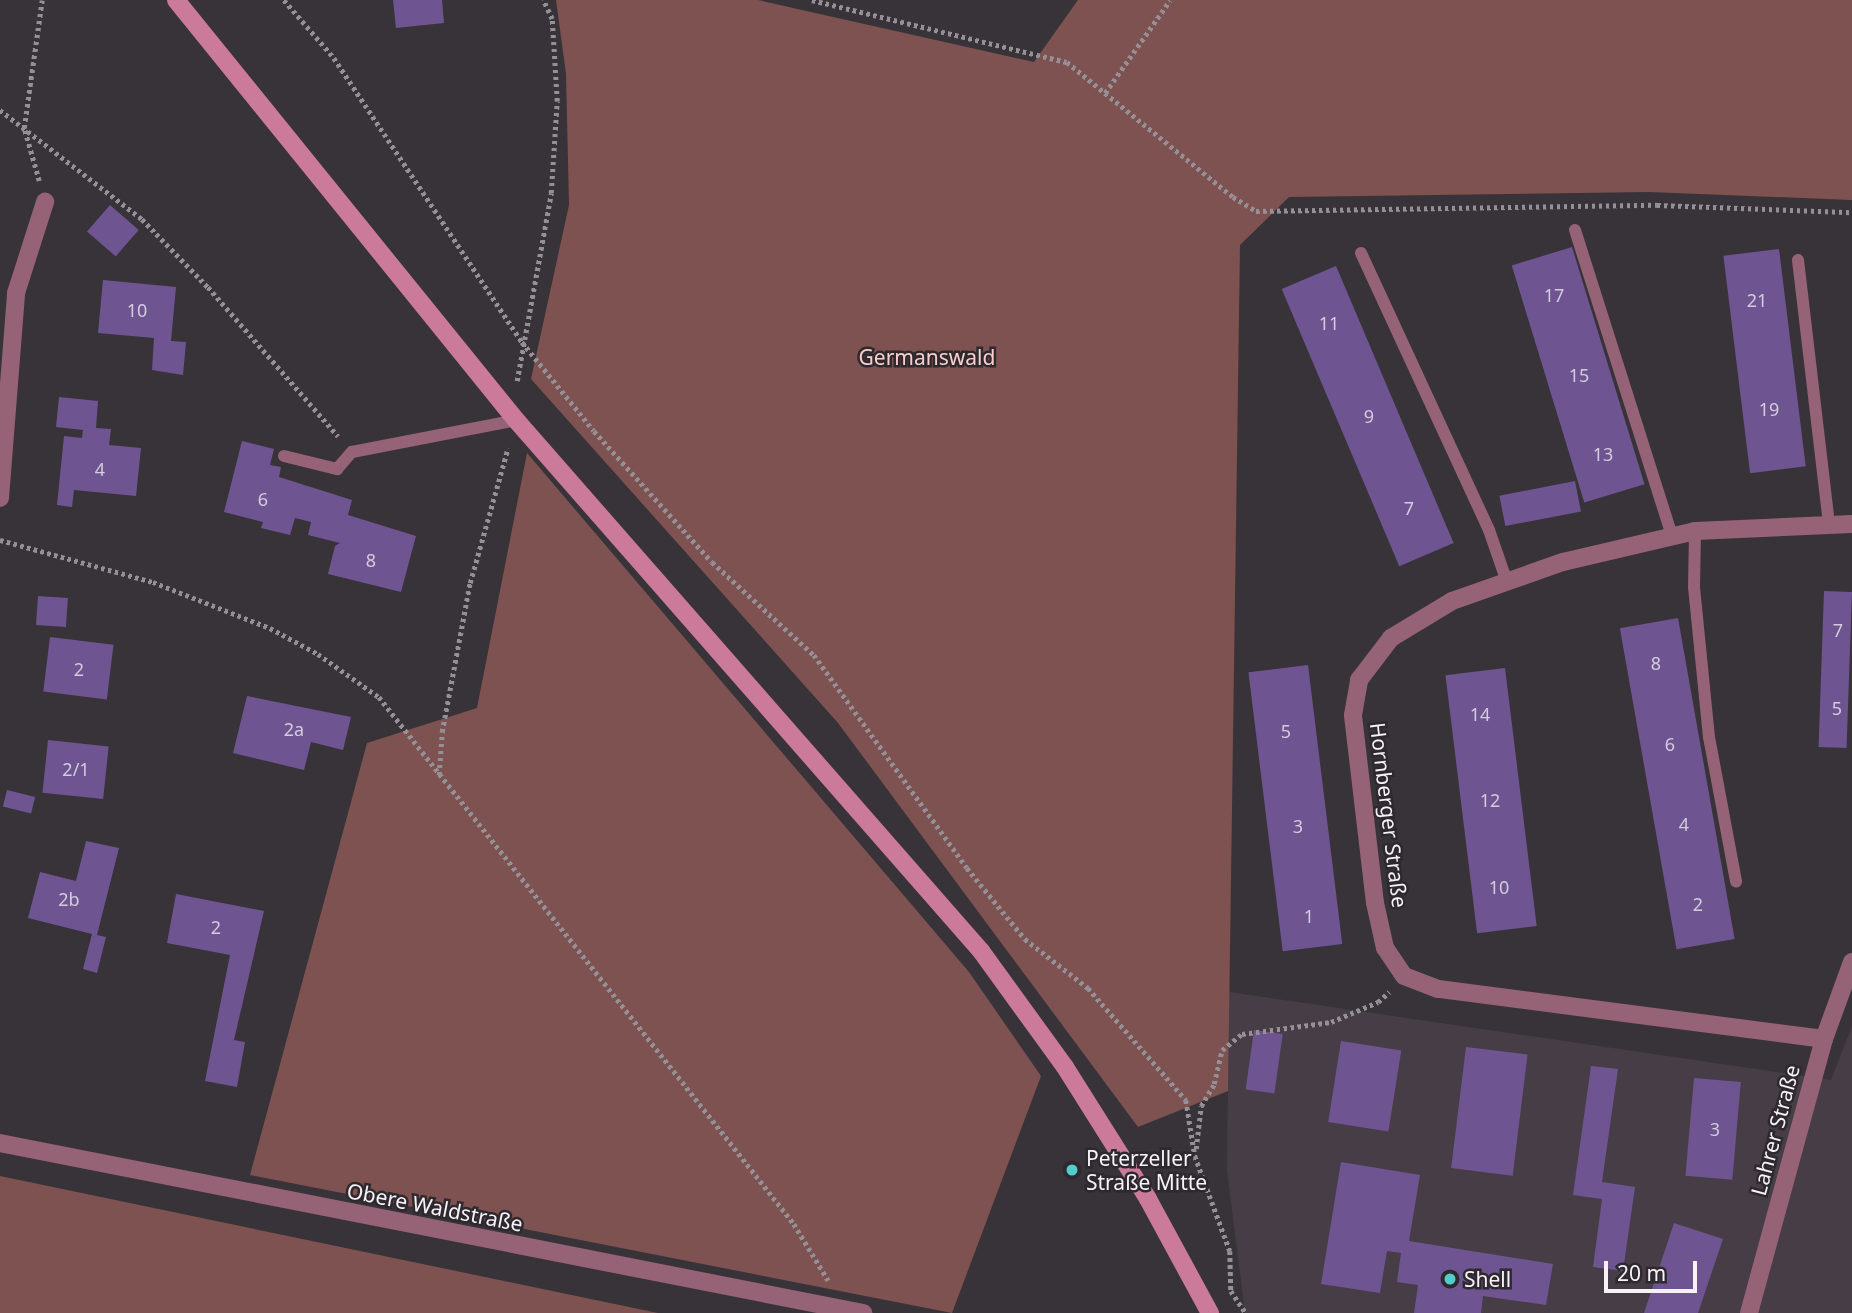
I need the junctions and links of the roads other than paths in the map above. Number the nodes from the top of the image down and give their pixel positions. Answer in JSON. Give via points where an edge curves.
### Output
{"nodes":[{"id":1,"x":184,"y":3,"type":"edge"},
{"id":2,"x":45,"y":202,"type":"road end"},
{"id":3,"x":1575,"y":230,"type":"dead end"},
{"id":4,"x":1361,"y":253,"type":"dead end"},
{"id":5,"x":1798,"y":260,"type":"dead end"},
{"id":6,"x":516,"y":420,"type":"junction"},
{"id":7,"x":284,"y":456,"type":"dead end"},
{"id":8,"x":0,"y":498,"type":"edge"},
{"id":9,"x":1829,"y":523,"type":"junction"},
{"id":10,"x":1852,"y":524,"type":"edge"},
{"id":11,"x":1695,"y":531,"type":"junction"},
{"id":12,"x":1672,"y":536,"type":"junction"},
{"id":13,"x":1507,"y":582,"type":"junction"},
{"id":14,"x":1737,"y":881,"type":"dead end"},
{"id":15,"x":1852,"y":962,"type":"edge"},
{"id":16,"x":1824,"y":1039,"type":"junction"},
{"id":17,"x":0,"y":1143,"type":"edge"},
{"id":18,"x":863,"y":1313,"type":"edge"},
{"id":19,"x":1210,"y":1313,"type":"edge"},
{"id":20,"x":1749,"y":1313,"type":"edge"}],
"edges":[{"from":1,"to":6,"type":"main road"},
{"from":2,"to":8,"type":"street","via":[[16,293]]},
{"from":3,"to":12,"type":"lane"},
{"from":4,"to":13,"type":"lane","via":[[1489,530]]},
{"from":5,"to":9,"type":"lane"},
{"from":6,"to":7,"type":"lane","via":[[352,452],[337,469]]},
{"from":6,"to":19,"type":"main road","via":[[981,951],[1065,1067],[1148,1199]]},
{"from":9,"to":10,"type":"street","name":"Hornberger Straße"},
{"from":9,"to":11,"type":"street","name":"Hornberger Straße"},
{"from":11,"to":12,"type":"street","name":"Hornberger Straße"},
{"from":11,"to":14,"type":"lane","via":[[1694,587],[1709,737]]},
{"from":12,"to":13,"type":"street","name":"Hornberger Straße","via":[[1563,562]]},
{"from":13,"to":16,"type":"street","name":"Hornberger Straße","via":[[1452,601],[1391,638],[1359,680],[1353,715],[1375,903],[1385,948],[1404,976],[1438,989]]},
{"from":15,"to":16,"type":"street","name":"Lahrer Straße"},
{"from":16,"to":20,"type":"street","name":"Lahrer Straße"},
{"from":17,"to":18,"type":"street","name":"Obere Waldstraße"}]}
